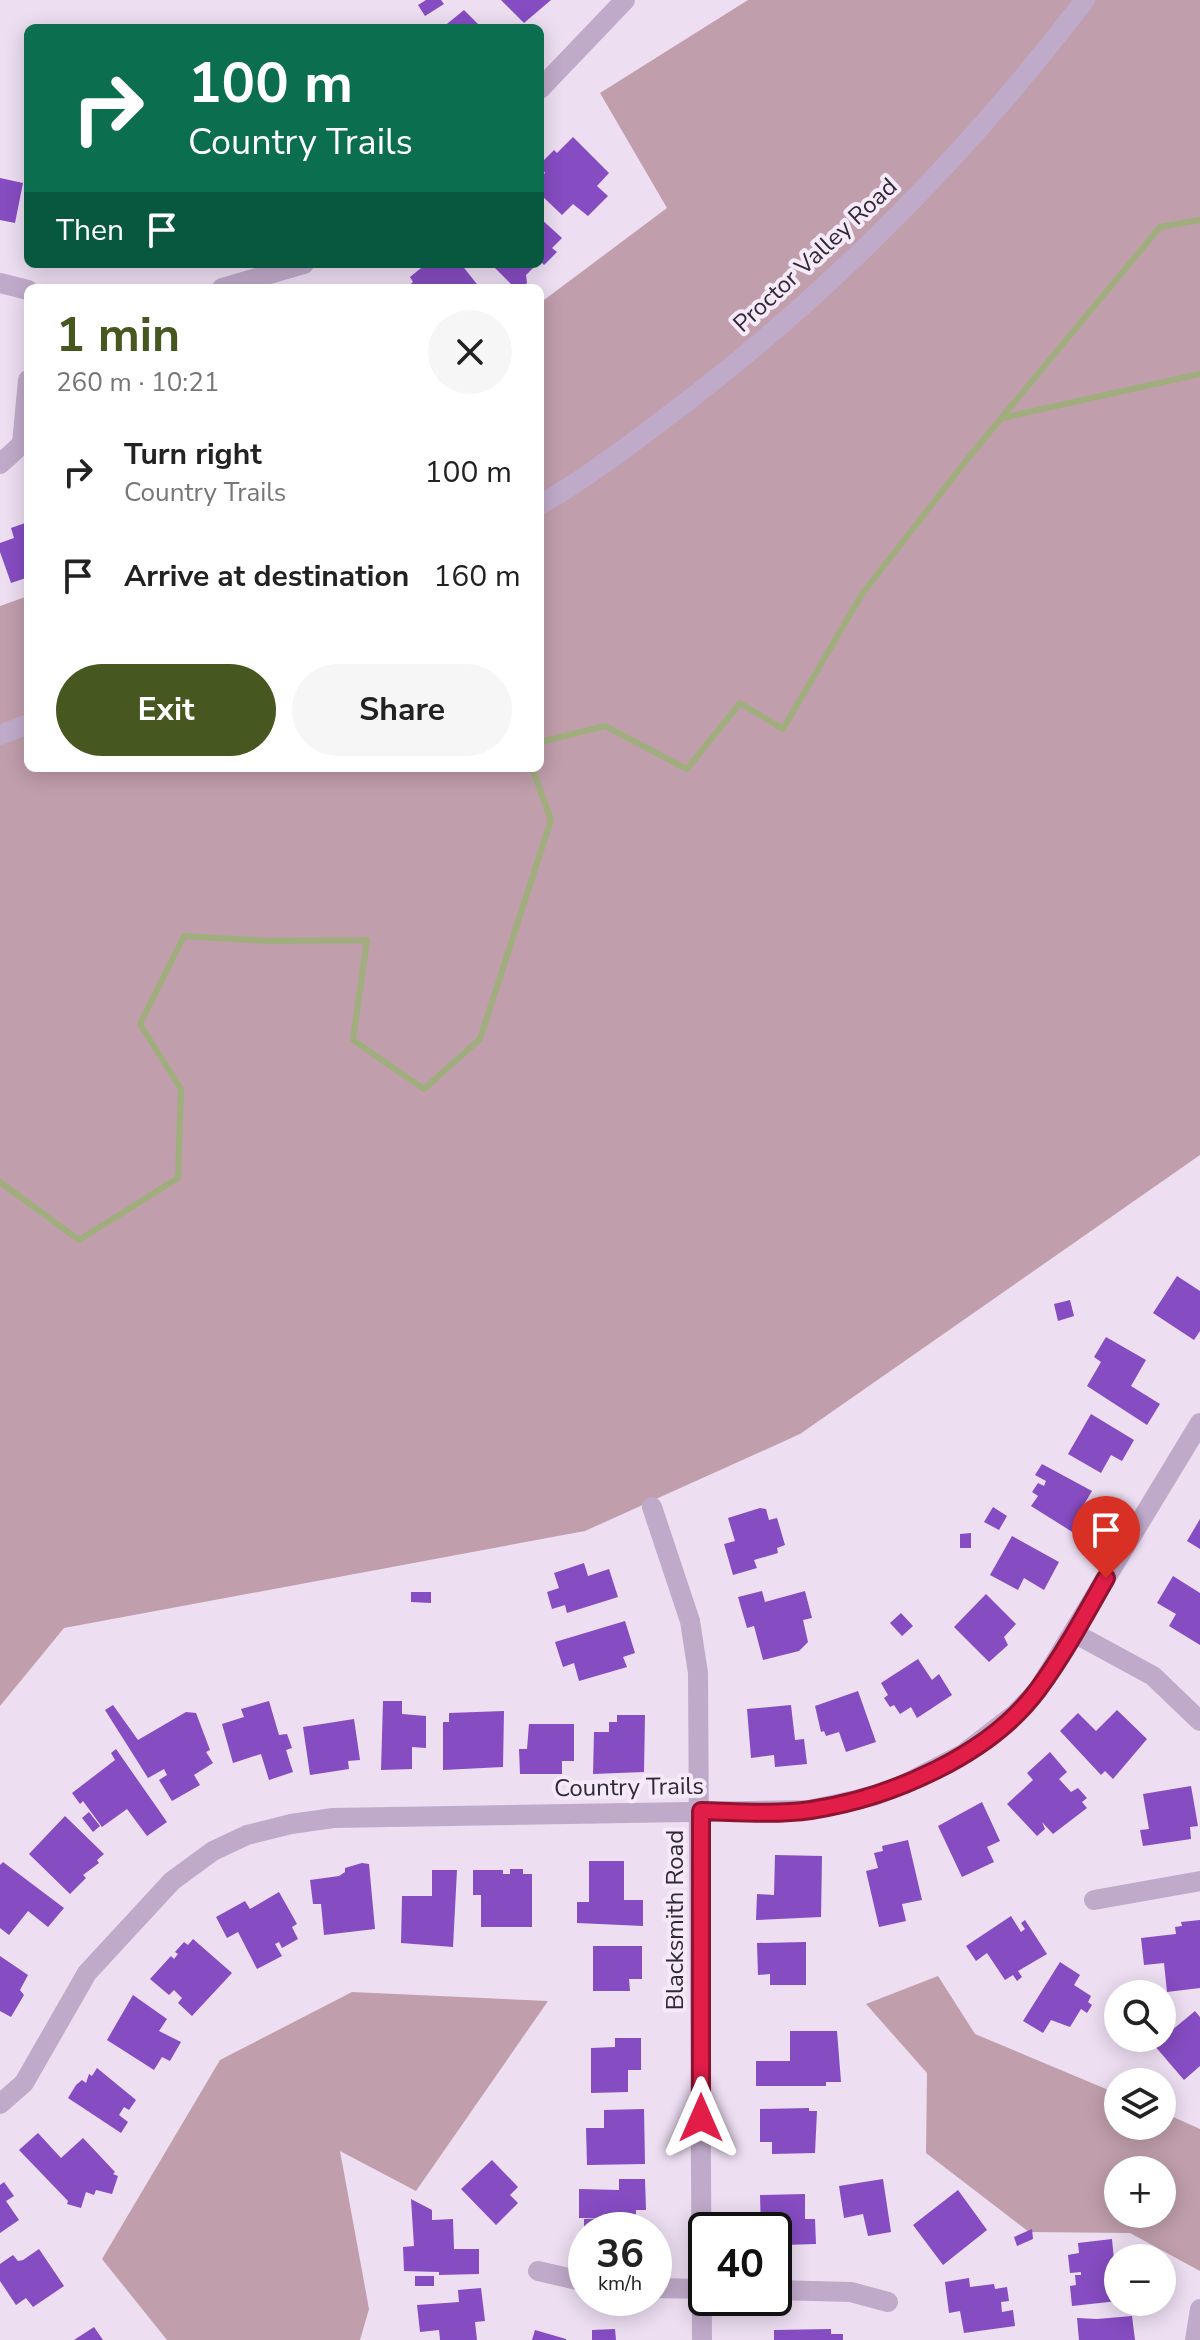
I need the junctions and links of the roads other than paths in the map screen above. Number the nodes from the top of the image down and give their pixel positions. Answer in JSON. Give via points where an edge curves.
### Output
{"nodes":[{"id":1,"x":625,"y":0,"type":"edge"},
{"id":2,"x":1085,"y":0,"type":"edge"},
{"id":3,"x":544,"y":85,"type":"edge"},
{"id":4,"x":290,"y":268,"type":"edge"},
{"id":5,"x":0,"y":283,"type":"edge"},
{"id":6,"x":236,"y":284,"type":"edge"},
{"id":7,"x":24,"y":289,"type":"edge"},
{"id":8,"x":24,"y":423,"type":"edge"},
{"id":9,"x":0,"y":464,"type":"edge"},
{"id":10,"x":544,"y":503,"type":"edge"},
{"id":11,"x":24,"y":726,"type":"edge"},
{"id":12,"x":0,"y":735,"type":"edge"},
{"id":13,"x":1200,"y":1423,"type":"edge"},
{"id":14,"x":652,"y":1507,"type":"dead end"},
{"id":15,"x":1074,"y":1633,"type":"junction"},
{"id":16,"x":1200,"y":1721,"type":"edge"},
{"id":17,"x":701,"y":1811,"type":"junction"},
{"id":18,"x":1200,"y":1881,"type":"edge"},
{"id":19,"x":1094,"y":1900,"type":"dead end"},
{"id":20,"x":0,"y":2104,"type":"edge"},
{"id":21,"x":704,"y":2212,"type":"edge"},
{"id":22,"x":538,"y":2271,"type":"dead end"},
{"id":23,"x":568,"y":2278,"type":"edge"},
{"id":24,"x":792,"y":2290,"type":"edge"},
{"id":25,"x":888,"y":2302,"type":"dead end"},
{"id":26,"x":1200,"y":2309,"type":"edge"},
{"id":27,"x":703,"y":2316,"type":"edge"},
{"id":28,"x":702,"y":2340,"type":"edge"},
{"id":29,"x":1195,"y":2340,"type":"edge"}],
"edges":[{"from":1,"to":3,"type":"street"},
{"from":2,"to":10,"type":"street","name":"Proctor Valley Road","via":[[1022,78],[870,245],[749,353],[592,474]]},
{"from":4,"to":6,"type":"street"},
{"from":5,"to":7,"type":"street"},
{"from":8,"to":9,"type":"street","via":[[22,444]]},
{"from":11,"to":12,"type":"street"},
{"from":13,"to":15,"type":"street","name":"Country Trails"},
{"from":14,"to":17,"type":"street","name":"Blacksmith Road","via":[[690,1621],[698,1673]]},
{"from":15,"to":16,"type":"street","via":[[1153,1676]]},
{"from":15,"to":17,"type":"street","name":"Country Trails","via":[[1038,1690],[1015,1714],[935,1770],[874,1796],[831,1806],[776,1813]]},
{"from":17,"to":20,"type":"street","name":"Country Trails","via":[[333,1818],[247,1835],[202,1858],[158,1894],[87,1973],[24,2083]]},
{"from":17,"to":21,"type":"street","name":"Blacksmith Road"},
{"from":18,"to":19,"type":"street"},
{"from":22,"to":23,"type":"street"},
{"from":24,"to":25,"type":"street","via":[[851,2292]]},
{"from":26,"to":29,"type":"street"},
{"from":27,"to":28,"type":"street","name":"Blacksmith Road"}]}
